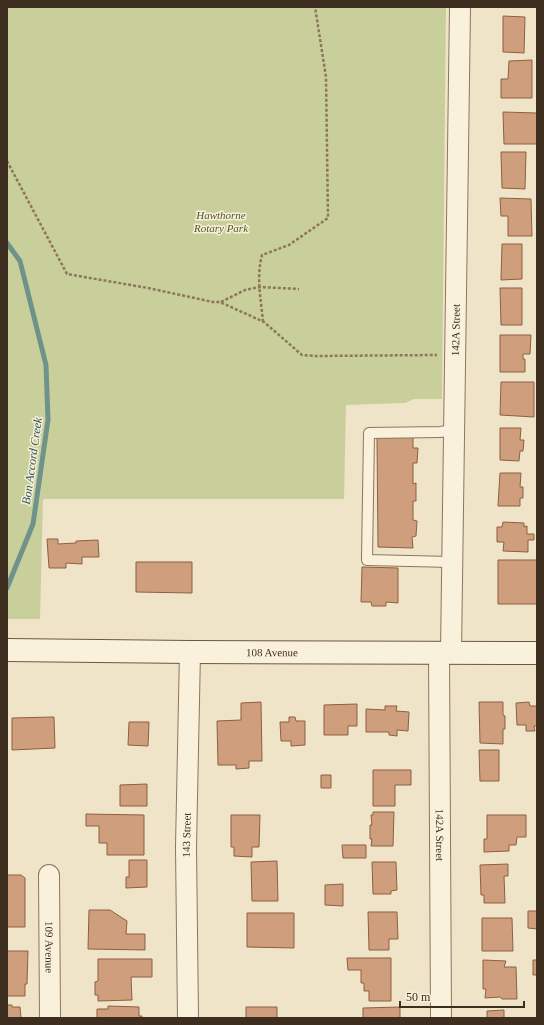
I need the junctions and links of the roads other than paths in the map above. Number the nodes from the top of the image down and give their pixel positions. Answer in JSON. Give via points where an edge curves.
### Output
{"nodes":[{"id":1,"x":460,"y":7,"type":"edge"},
{"id":2,"x":454,"y":430,"type":"junction"},
{"id":3,"x":452,"y":562,"type":"junction"},
{"id":4,"x":7,"y":650,"type":"edge"},
{"id":5,"x":190,"y":652,"type":"junction"},
{"id":6,"x":445,"y":652,"type":"junction"},
{"id":7,"x":537,"y":653,"type":"edge"},
{"id":8,"x":50,"y":875,"type":"dead end"},
{"id":9,"x":50,"y":1018,"type":"edge"},
{"id":10,"x":188,"y":1018,"type":"edge"},
{"id":11,"x":441,"y":1018,"type":"edge"}],
"edges":[{"from":1,"to":2,"type":"street","name":"142A Street"},
{"from":2,"to":3,"type":"street","name":"142A Street"},
{"from":2,"to":3,"type":"lane","via":[[369,433],[368,449],[368,560]]},
{"from":3,"to":6,"type":"street","name":"142A Street"},
{"from":4,"to":5,"type":"main road","name":"108 Avenue"},
{"from":5,"to":6,"type":"main road","name":"108 Avenue"},
{"from":5,"to":10,"type":"street","name":"143 Street","via":[[186,847]]},
{"from":6,"to":7,"type":"main road","name":"108 Avenue"},
{"from":6,"to":11,"type":"street","name":"142A Street"},
{"from":8,"to":9,"type":"street","name":"109 Avenue"}]}
